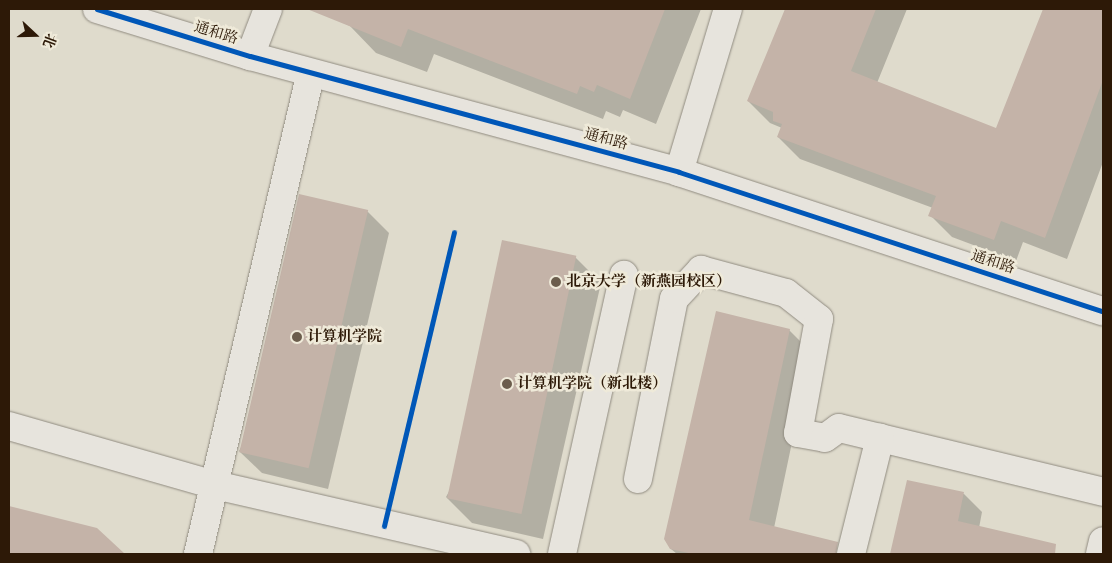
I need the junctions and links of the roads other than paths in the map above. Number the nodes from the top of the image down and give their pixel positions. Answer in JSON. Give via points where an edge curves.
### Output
{"nodes":[{"id":1,"x":97,"y":9,"type":"edge"},
{"id":2,"x":268,"y":9,"type":"edge"},
{"id":3,"x":728,"y":9,"type":"edge"},
{"id":4,"x":250,"y":56,"type":"junction"},
{"id":5,"x":312,"y":74,"type":"junction"},
{"id":6,"x":679,"y":172,"type":"junction"},
{"id":7,"x":624,"y":275,"type":"dead end"},
{"id":8,"x":1103,"y":311,"type":"edge"},
{"id":9,"x":9,"y":426,"type":"edge"},
{"id":10,"x":880,"y":438,"type":"junction"},
{"id":11,"x":638,"y":479,"type":"dead end"},
{"id":12,"x":215,"y":485,"type":"junction"},
{"id":13,"x":1103,"y":492,"type":"edge"},
{"id":14,"x":1103,"y":541,"type":"edge"},
{"id":15,"x":447,"y":548,"type":"edge"},
{"id":16,"x":198,"y":554,"type":"edge"},
{"id":17,"x":516,"y":554,"type":"edge"},
{"id":18,"x":562,"y":554,"type":"edge"},
{"id":19,"x":851,"y":554,"type":"edge"},
{"id":20,"x":1100,"y":554,"type":"edge"}],
"edges":[{"from":1,"to":4,"type":"street","name":"通和路"},
{"from":2,"to":4,"type":"street"},
{"from":3,"to":6,"type":"street"},
{"from":4,"to":5,"type":"street","name":"通和路"},
{"from":5,"to":6,"type":"street","name":"通和路"},
{"from":5,"to":12,"type":"street"},
{"from":6,"to":8,"type":"street","name":"通和路"},
{"from":7,"to":18,"type":"street"},
{"from":9,"to":12,"type":"street"},
{"from":10,"to":11,"type":"street","via":[[839,428],[825,438],[798,433],[819,319],[786,292],[701,270],[674,299]]},
{"from":10,"to":13,"type":"street"},
{"from":10,"to":19,"type":"street"},
{"from":12,"to":15,"type":"street"},
{"from":12,"to":16,"type":"street"},
{"from":14,"to":20,"type":"street"},
{"from":15,"to":17,"type":"street"}]}
